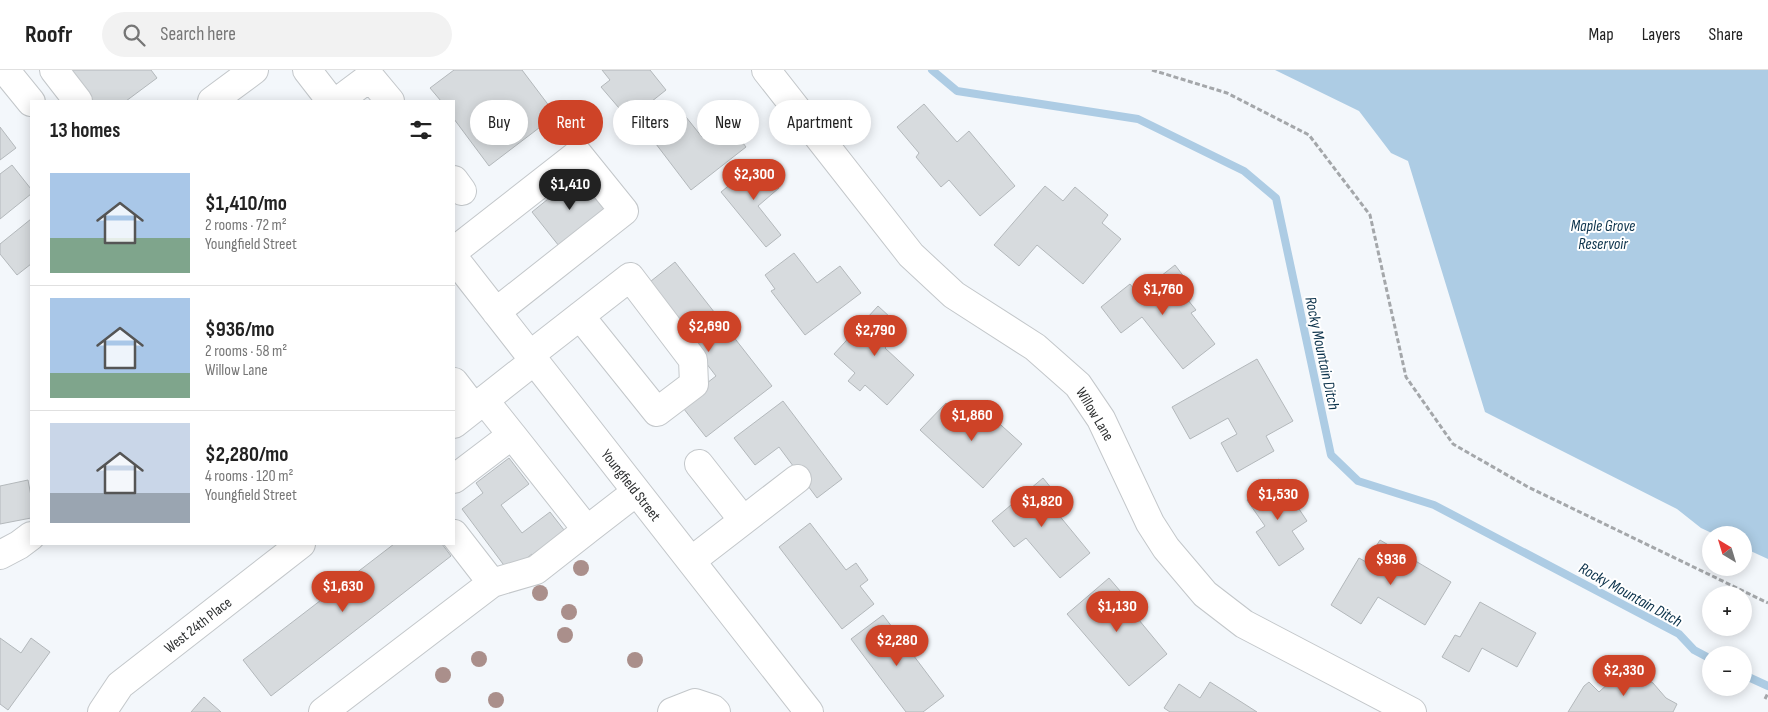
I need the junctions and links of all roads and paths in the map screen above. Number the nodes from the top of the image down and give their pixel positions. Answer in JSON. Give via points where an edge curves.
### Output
{"nodes":[{"id":1,"x":5,"y":70,"type":"edge"},
{"id":2,"x":54,"y":70,"type":"edge"},
{"id":3,"x":254,"y":70,"type":"edge"},
{"id":4,"x":307,"y":70,"type":"edge"},
{"id":5,"x":766,"y":70,"type":"edge"},
{"id":6,"x":1152,"y":70,"type":"edge"},
{"id":7,"x":376,"y":73,"type":"edge"},
{"id":8,"x":77,"y":100,"type":"edge"},
{"id":9,"x":213,"y":100,"type":"edge"},
{"id":10,"x":330,"y":100,"type":"edge"},
{"id":11,"x":339,"y":100,"type":"edge"},
{"id":12,"x":390,"y":100,"type":"edge"},
{"id":13,"x":30,"y":101,"type":"edge"},
{"id":14,"x":455,"y":250,"type":"edge"},
{"id":15,"x":455,"y":259,"type":"edge"},
{"id":16,"x":496,"y":312,"type":"junction"},
{"id":17,"x":580,"y":316,"type":"junction"},
{"id":18,"x":532,"y":358,"type":"junction"},
{"id":19,"x":455,"y":385,"type":"edge"},
{"id":20,"x":471,"y":411,"type":"edge"},
{"id":21,"x":512,"y":435,"type":"junction"},
{"id":22,"x":699,"y":464,"type":"dead end"},
{"id":23,"x":455,"y":478,"type":"edge"},
{"id":24,"x":797,"y":479,"type":"dead end"},
{"id":25,"x":636,"y":492,"type":"junction"},
{"id":26,"x":743,"y":520,"type":"junction"},
{"id":27,"x":587,"y":530,"type":"junction"},
{"id":28,"x":455,"y":535,"type":"edge"},
{"id":29,"x":30,"y":537,"type":"edge"},
{"id":30,"x":300,"y":545,"type":"edge"},
{"id":31,"x":0,"y":555,"type":"edge"},
{"id":32,"x":691,"y":561,"type":"junction"},
{"id":33,"x":492,"y":583,"type":"junction"},
{"id":34,"x":1768,"y":604,"type":"edge"},
{"id":35,"x":1768,"y":693,"type":"edge"},
{"id":36,"x":1764,"y":699,"type":"dead end"},
{"id":37,"x":102,"y":712,"type":"edge"},
{"id":38,"x":323,"y":712,"type":"edge"},
{"id":39,"x":672,"y":712,"type":"edge"},
{"id":40,"x":716,"y":712,"type":"edge"},
{"id":41,"x":809,"y":712,"type":"edge"},
{"id":42,"x":1412,"y":712,"type":"edge"}],
"edges":[{"from":1,"to":13,"type":"street"},
{"from":2,"to":8,"type":"street"},
{"from":3,"to":9,"type":"street"},
{"from":4,"to":10,"type":"street"},
{"from":5,"to":42,"type":"street","name":"Willow Lane","via":[[910,255],[954,295],[1035,347],[1078,385],[1101,419],[1150,523],[1166,548],[1205,594],[1244,624]]},
{"from":6,"to":34,"type":"path","via":[[1226,93],[1309,136],[1370,215],[1406,377],[1453,444],[1528,487]]},
{"from":7,"to":11,"type":"street"},
{"from":7,"to":12,"type":"street"},
{"from":14,"to":16,"type":"street","via":[[578,154],[624,212]]},
{"from":15,"to":16,"type":"street","name":"Youngfield Street"},
{"from":16,"to":18,"type":"street","name":"Youngfield Street"},
{"from":17,"to":17,"type":"street","via":[[630,277],[693,360],[694,384],[657,412]]},
{"from":17,"to":18,"type":"street"},
{"from":18,"to":20,"type":"street"},
{"from":18,"to":25,"type":"street","name":"Youngfield Street"},
{"from":19,"to":20,"type":"street"},
{"from":20,"to":21,"type":"street"},
{"from":21,"to":23,"type":"street"},
{"from":21,"to":27,"type":"street"},
{"from":22,"to":26,"type":"street"},
{"from":24,"to":26,"type":"street"},
{"from":25,"to":27,"type":"street"},
{"from":25,"to":32,"type":"street","name":"Youngfield Street"},
{"from":26,"to":32,"type":"street"},
{"from":27,"to":33,"type":"street","via":[[536,570]]},
{"from":28,"to":33,"type":"street"},
{"from":29,"to":31,"type":"street"},
{"from":30,"to":37,"type":"street","name":"West 24th Place","via":[[120,685]]},
{"from":32,"to":41,"type":"street","name":"Youngfield Street"},
{"from":33,"to":38,"type":"street"},
{"from":35,"to":36,"type":"path"},
{"from":39,"to":40,"type":"street","via":[[695,703]]}]}
